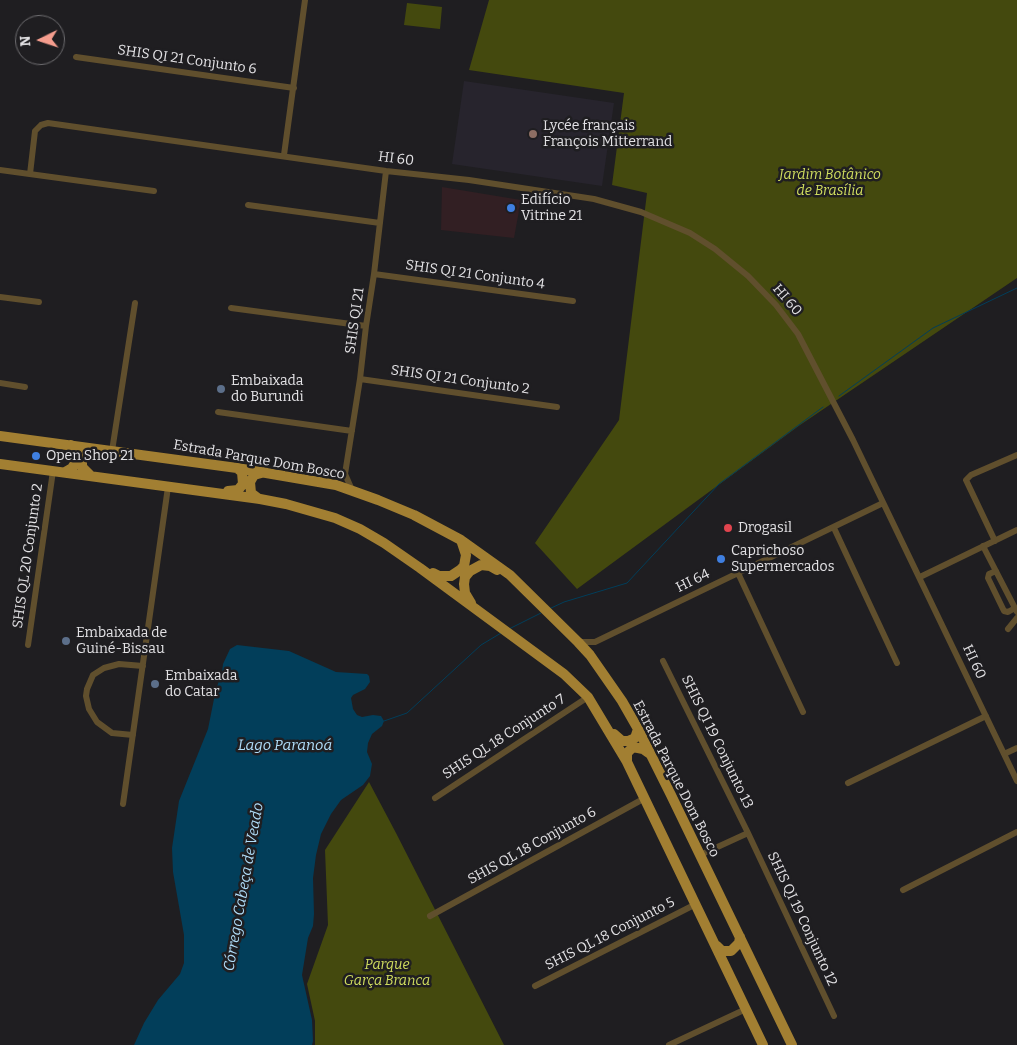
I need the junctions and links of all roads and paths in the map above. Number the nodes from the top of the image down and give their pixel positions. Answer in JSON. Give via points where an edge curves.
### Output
{"nodes":[{"id":1,"x":305,"y":0,"type":"edge"},
{"id":2,"x":76,"y":57,"type":"dead end"},
{"id":3,"x":294,"y":88,"type":"junction"},
{"id":4,"x":284,"y":155,"type":"junction"},
{"id":5,"x":0,"y":170,"type":"edge"},
{"id":6,"x":386,"y":171,"type":"junction"},
{"id":7,"x":30,"y":174,"type":"junction"},
{"id":8,"x":154,"y":191,"type":"dead end"},
{"id":9,"x":248,"y":205,"type":"dead end"},
{"id":10,"x":380,"y":223,"type":"junction"},
{"id":11,"x":374,"y":274,"type":"junction"},
{"id":12,"x":0,"y":297,"type":"edge"},
{"id":13,"x":573,"y":301,"type":"dead end"},
{"id":14,"x":39,"y":302,"type":"dead end"},
{"id":15,"x":135,"y":303,"type":"dead end"},
{"id":16,"x":231,"y":308,"type":"dead end"},
{"id":17,"x":366,"y":326,"type":"junction"},
{"id":18,"x":360,"y":379,"type":"junction"},
{"id":19,"x":0,"y":383,"type":"edge"},
{"id":20,"x":25,"y":387,"type":"dead end"},
{"id":21,"x":557,"y":406,"type":"dead end"},
{"id":22,"x":218,"y":412,"type":"dead end"},
{"id":23,"x":352,"y":431,"type":"junction"},
{"id":24,"x":0,"y":436,"type":"edge"},
{"id":25,"x":71,"y":445,"type":"junction"},
{"id":26,"x":110,"y":451,"type":"junction"},
{"id":27,"x":1017,"y":455,"type":"edge"},
{"id":28,"x":0,"y":464,"type":"edge"},
{"id":29,"x":237,"y":468,"type":"junction"},
{"id":30,"x":53,"y":471,"type":"junction"},
{"id":31,"x":64,"y":472,"type":"junction"},
{"id":32,"x":266,"y":472,"type":"junction"},
{"id":33,"x":345,"y":474,"type":"junction"},
{"id":34,"x":90,"y":475,"type":"junction"},
{"id":35,"x":336,"y":485,"type":"junction"},
{"id":36,"x":168,"y":486,"type":"junction"},
{"id":37,"x":352,"y":490,"type":"junction"},
{"id":38,"x":215,"y":492,"type":"junction"},
{"id":39,"x":260,"y":499,"type":"junction"},
{"id":40,"x":883,"y":503,"type":"junction"},
{"id":41,"x":834,"y":528,"type":"junction"},
{"id":42,"x":1017,"y":530,"type":"edge"},
{"id":43,"x":461,"y":540,"type":"junction"},
{"id":44,"x":995,"y":540,"type":"junction"},
{"id":45,"x":983,"y":546,"type":"junction"},
{"id":46,"x":420,"y":568,"type":"junction"},
{"id":47,"x":996,"y":570,"type":"junction"},
{"id":48,"x":738,"y":573,"type":"junction"},
{"id":49,"x":510,"y":575,"type":"junction"},
{"id":50,"x":920,"y":578,"type":"junction"},
{"id":51,"x":1007,"y":592,"type":"junction"},
{"id":52,"x":998,"y":597,"type":"junction"},
{"id":53,"x":475,"y":608,"type":"junction"},
{"id":54,"x":1016,"y":610,"type":"edge"},
{"id":55,"x":1017,"y":618,"type":"edge"},
{"id":56,"x":1008,"y":629,"type":"dead end"},
{"id":57,"x":578,"y":642,"type":"junction"},
{"id":58,"x":595,"y":642,"type":"junction"},
{"id":59,"x":28,"y":645,"type":"dead end"},
{"id":60,"x":590,"y":655,"type":"junction"},
{"id":61,"x":663,"y":662,"type":"dead end"},
{"id":62,"x":898,"y":663,"type":"dead end"},
{"id":63,"x":142,"y":666,"type":"junction"},
{"id":64,"x":588,"y":697,"type":"junction"},
{"id":65,"x":803,"y":712,"type":"dead end"},
{"id":66,"x":986,"y":716,"type":"junction"},
{"id":67,"x":605,"y":724,"type":"junction"},
{"id":68,"x":638,"y":729,"type":"junction"},
{"id":69,"x":132,"y":735,"type":"junction"},
{"id":70,"x":1017,"y":748,"type":"edge"},
{"id":71,"x":1004,"y":754,"type":"junction"},
{"id":72,"x":651,"y":755,"type":"junction"},
{"id":73,"x":627,"y":762,"type":"junction"},
{"id":74,"x":1017,"y":781,"type":"edge"},
{"id":75,"x":848,"y":782,"type":"dead end"},
{"id":76,"x":434,"y":798,"type":"dead end"},
{"id":77,"x":645,"y":798,"type":"junction"},
{"id":78,"x":123,"y":804,"type":"dead end"},
{"id":79,"x":1017,"y":832,"type":"edge"},
{"id":80,"x":748,"y":833,"type":"junction"},
{"id":81,"x":700,"y":855,"type":"junction"},
{"id":82,"x":903,"y":890,"type":"dead end"},
{"id":83,"x":696,"y":904,"type":"junction"},
{"id":84,"x":430,"y":916,"type":"dead end"},
{"id":85,"x":740,"y":937,"type":"junction"},
{"id":86,"x":716,"y":945,"type":"junction"},
{"id":87,"x":750,"y":960,"type":"junction"},
{"id":88,"x":726,"y":966,"type":"junction"},
{"id":89,"x":535,"y":986,"type":"dead end"},
{"id":90,"x":746,"y":1009,"type":"junction"},
{"id":91,"x":834,"y":1016,"type":"dead end"},
{"id":92,"x":669,"y":1045,"type":"edge"},
{"id":93,"x":763,"y":1045,"type":"edge"},
{"id":94,"x":792,"y":1045,"type":"edge"}],
"edges":[{"from":1,"to":3,"type":"street"},
{"from":2,"to":3,"type":"street","name":"SHIS QI 21 Conjunto 6"},
{"from":3,"to":4,"type":"street"},
{"from":4,"to":6,"type":"street","name":"HI 60"},
{"from":4,"to":7,"type":"street","name":"HI 60","via":[[44,123],[36,132]]},
{"from":5,"to":7,"type":"street"},
{"from":6,"to":10,"type":"street","name":"SHIS QI 21"},
{"from":6,"to":40,"type":"street","name":"HI 60","via":[[594,199],[669,222],[703,241],[748,276],[790,322],[815,365]]},
{"from":7,"to":8,"type":"street"},
{"from":9,"to":10,"type":"street"},
{"from":10,"to":11,"type":"street","name":"SHIS QI 21"},
{"from":11,"to":13,"type":"street","name":"SHIS QI 21 Conjunto 4"},
{"from":11,"to":17,"type":"street","name":"SHIS QI 21"},
{"from":12,"to":14,"type":"street"},
{"from":15,"to":26,"type":"street"},
{"from":16,"to":17,"type":"street"},
{"from":17,"to":18,"type":"street","name":"SHIS QI 21"},
{"from":18,"to":21,"type":"street","name":"SHIS QI 21 Conjunto 2"},
{"from":18,"to":23,"type":"street","name":"SHIS QI 21"},
{"from":19,"to":20,"type":"street"},
{"from":22,"to":23,"type":"street"},
{"from":23,"to":33,"type":"street","name":"SHIS QI 21"},
{"from":24,"to":25,"type":"main road","name":"Estrada Parque Dom Bosco"},
{"from":25,"to":26,"type":"main road","name":"Estrada Parque Dom Bosco"},
{"from":25,"to":31,"type":"main road","via":[[75,452],[74,463]]},
{"from":26,"to":29,"type":"main road","name":"Estrada Parque Dom Bosco"},
{"from":26,"to":34,"type":"main road","via":[[96,450],[84,455],[82,467]]},
{"from":27,"to":44,"type":"street","via":[[966,480]]},
{"from":28,"to":30,"type":"main road"},
{"from":29,"to":32,"type":"main road","name":"Estrada Parque Dom Bosco"},
{"from":29,"to":38,"type":"main road","via":[[243,474],[241,488]]},
{"from":30,"to":31,"type":"main road"},
{"from":30,"to":59,"type":"street","name":"SHIS QL 20 Conjunto 2"},
{"from":31,"to":34,"type":"main road"},
{"from":32,"to":35,"type":"main road","name":"Estrada Parque Dom Bosco"},
{"from":32,"to":39,"type":"main road","via":[[254,475],[250,482],[251,493]]},
{"from":33,"to":35,"type":"street"},
{"from":33,"to":37,"type":"street"},
{"from":34,"to":36,"type":"main road"},
{"from":35,"to":37,"type":"main road","name":"Estrada Parque Dom Bosco"},
{"from":36,"to":38,"type":"main road"},
{"from":36,"to":63,"type":"street"},
{"from":37,"to":43,"type":"main road","name":"Estrada Parque Dom Bosco","via":[[414,515]]},
{"from":38,"to":39,"type":"main road"},
{"from":39,"to":46,"type":"main road","via":[[346,523],[384,543]]},
{"from":40,"to":41,"type":"street","name":"HI 64"},
{"from":40,"to":50,"type":"street","name":"HI 60"},
{"from":41,"to":48,"type":"street","name":"HI 64"},
{"from":41,"to":62,"type":"street"},
{"from":42,"to":44,"type":"street"},
{"from":43,"to":46,"type":"main road","via":[[466,555],[464,566],[457,573],[439,576]]},
{"from":43,"to":49,"type":"main road","name":"Estrada Parque Dom Bosco"},
{"from":44,"to":45,"type":"street"},
{"from":45,"to":47,"type":"street"},
{"from":45,"to":50,"type":"street"},
{"from":46,"to":53,"type":"main road"},
{"from":47,"to":51,"type":"street"},
{"from":47,"to":52,"type":"street","via":[[988,576]]},
{"from":48,"to":58,"type":"street","name":"HI 64"},
{"from":48,"to":65,"type":"street"},
{"from":49,"to":53,"type":"main road","via":[[490,566],[481,565],[470,570],[465,577],[465,593]]},
{"from":49,"to":57,"type":"main road","name":"Estrada Parque Dom Bosco"},
{"from":50,"to":66,"type":"street","name":"HI 60"},
{"from":51,"to":52,"type":"street"},
{"from":51,"to":54,"type":"street"},
{"from":52,"to":54,"type":"street","via":[[1005,612]]},
{"from":53,"to":64,"type":"main road","via":[[564,674]]},
{"from":55,"to":56,"type":"street"},
{"from":57,"to":58,"type":"street","name":"HI 64"},
{"from":57,"to":60,"type":"main road","name":"Estrada Parque Dom Bosco"},
{"from":58,"to":60,"type":"street"},
{"from":60,"to":68,"type":"main road","name":"Estrada Parque Dom Bosco"},
{"from":61,"to":80,"type":"street","name":"SHIS QI 19 Conjunto 13"},
{"from":63,"to":69,"type":"street"},
{"from":63,"to":69,"type":"street","via":[[119,664],[104,668],[93,676],[87,689],[89,709],[98,722],[112,733]]},
{"from":64,"to":67,"type":"main road"},
{"from":64,"to":76,"type":"street","name":"SHIS QL 18 Conjunto 7"},
{"from":66,"to":71,"type":"street","name":"HI 60"},
{"from":66,"to":75,"type":"street"},
{"from":67,"to":68,"type":"main road","via":[[625,742],[635,738]]},
{"from":67,"to":73,"type":"main road"},
{"from":68,"to":72,"type":"main road","name":"Estrada Parque Dom Bosco"},
{"from":69,"to":78,"type":"street"},
{"from":70,"to":71,"type":"street"},
{"from":71,"to":74,"type":"street","name":"HI 60"},
{"from":72,"to":73,"type":"main road","via":[[633,747],[627,753]]},
{"from":72,"to":81,"type":"main road","name":"Estrada Parque Dom Bosco"},
{"from":73,"to":77,"type":"main road"},
{"from":77,"to":83,"type":"main road"},
{"from":77,"to":84,"type":"street","name":"SHIS QL 18 Conjunto 6"},
{"from":79,"to":82,"type":"street"},
{"from":80,"to":81,"type":"street"},
{"from":80,"to":91,"type":"street","name":"SHIS QI 19 Conjunto 12"},
{"from":81,"to":85,"type":"main road","name":"Estrada Parque Dom Bosco"},
{"from":83,"to":86,"type":"main road"},
{"from":83,"to":89,"type":"street","name":"SHIS QL 18 Conjunto 5"},
{"from":85,"to":86,"type":"main road","via":[[731,950],[722,951]]},
{"from":85,"to":87,"type":"main road","name":"Estrada Parque Dom Bosco"},
{"from":86,"to":88,"type":"main road"},
{"from":87,"to":88,"type":"main road","via":[[740,954],[734,955]]},
{"from":87,"to":94,"type":"main road","name":"Estrada Parque Dom Bosco"},
{"from":88,"to":90,"type":"main road"},
{"from":90,"to":92,"type":"street"},
{"from":90,"to":93,"type":"main road"}]}
